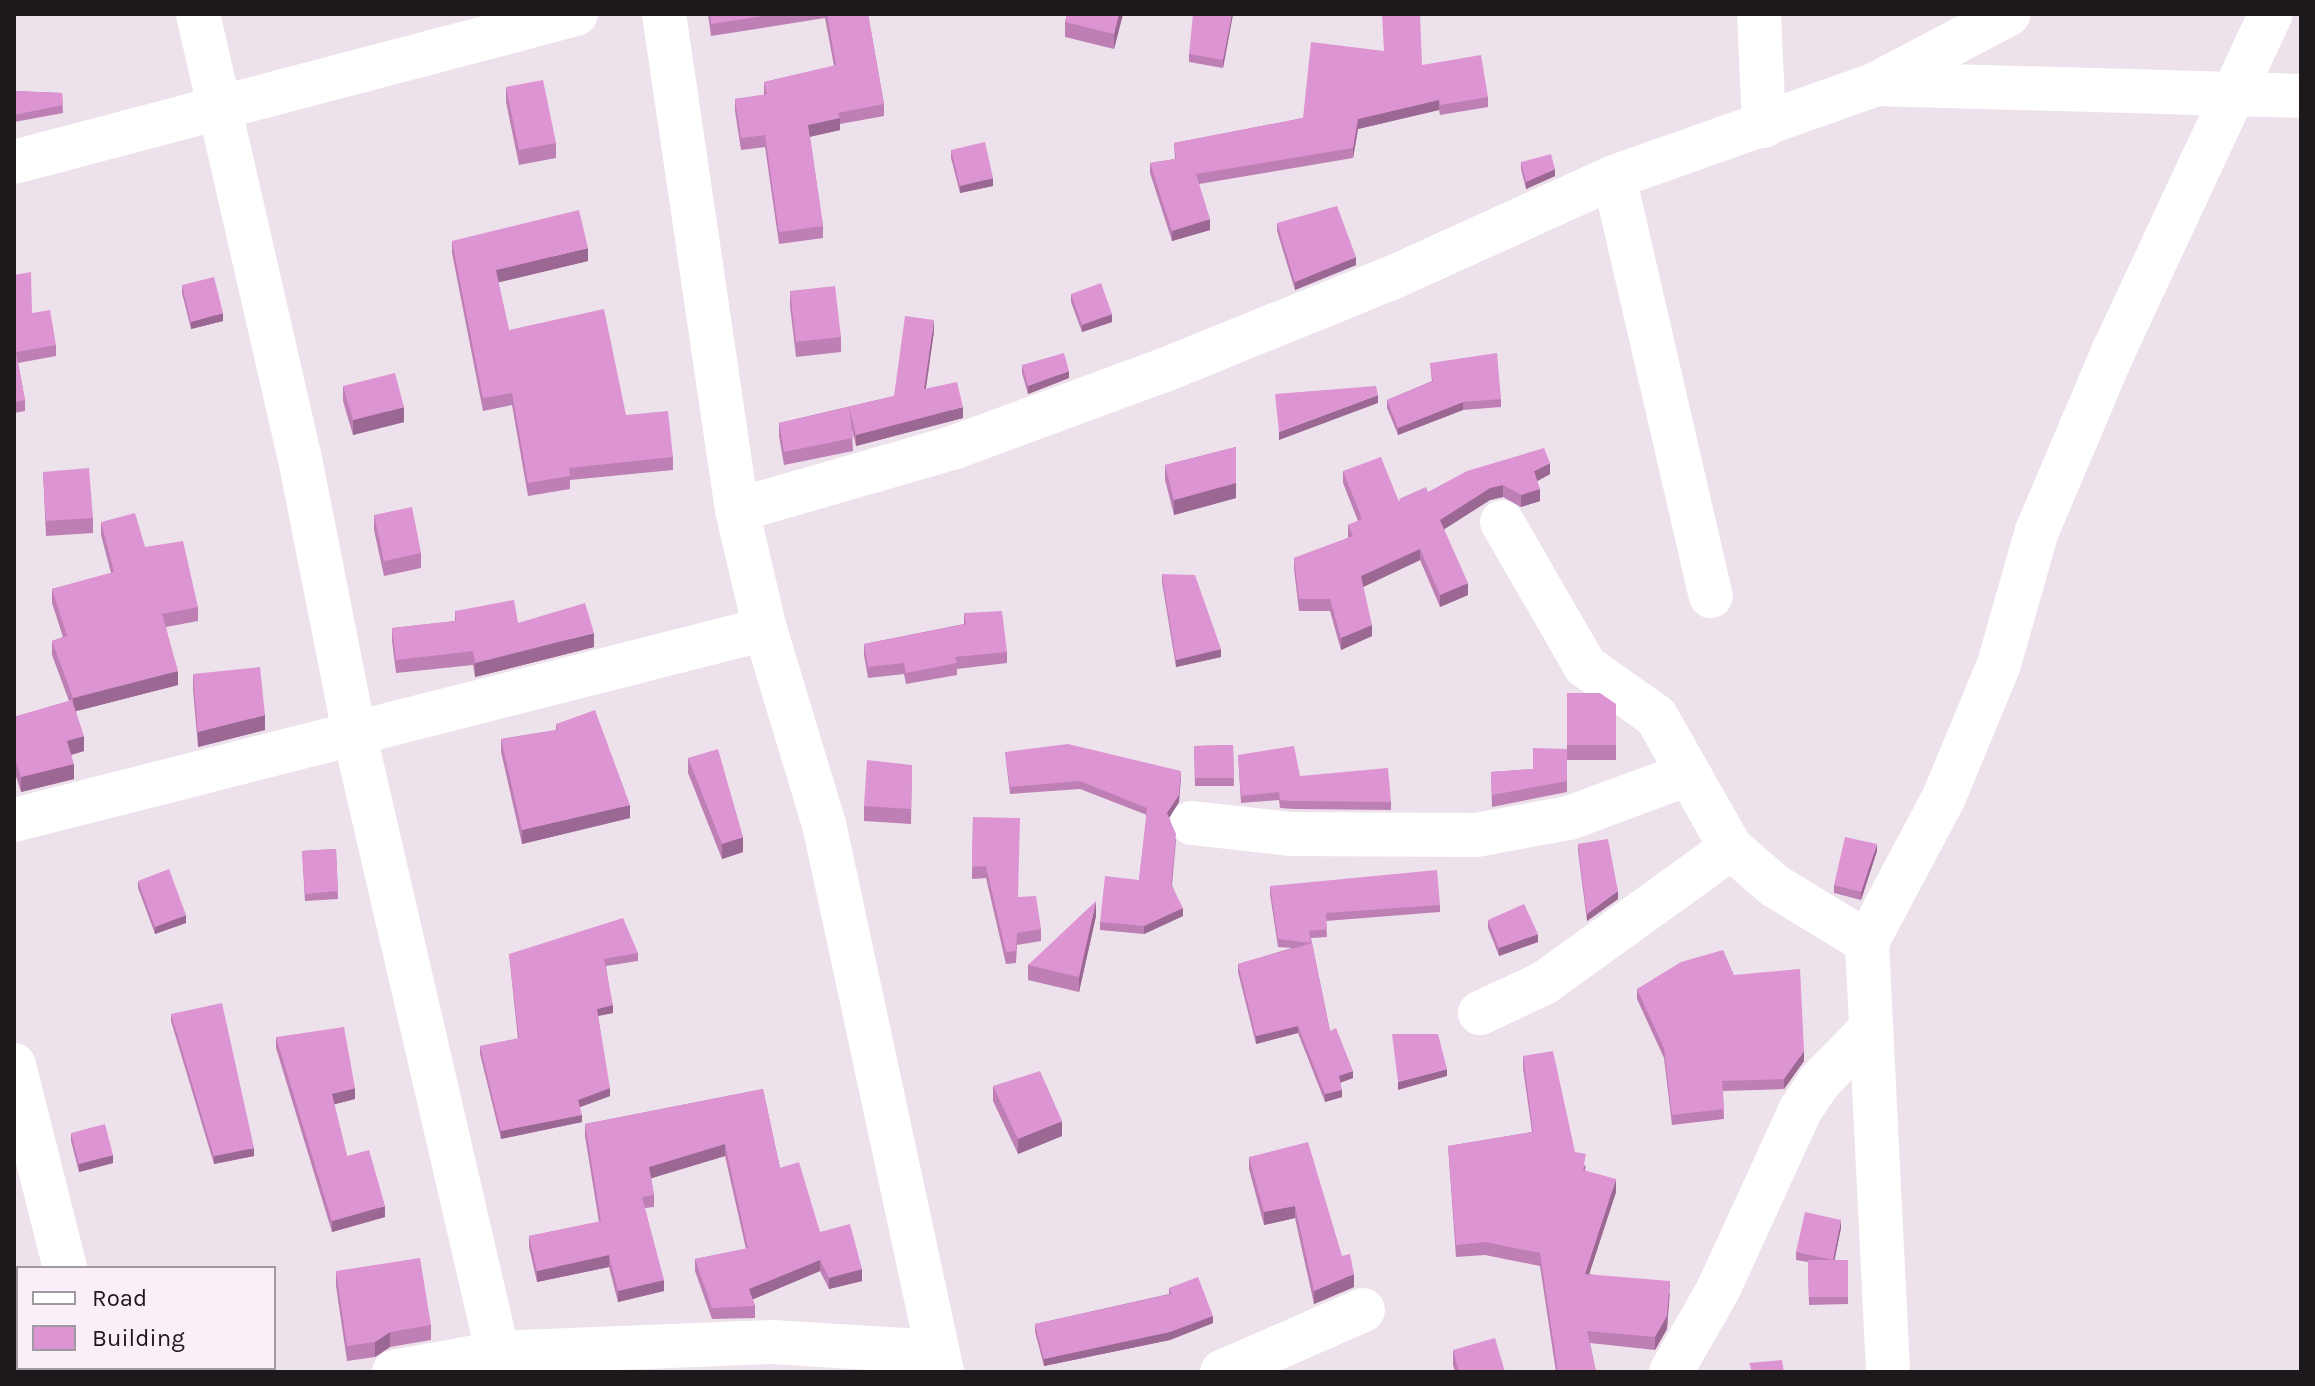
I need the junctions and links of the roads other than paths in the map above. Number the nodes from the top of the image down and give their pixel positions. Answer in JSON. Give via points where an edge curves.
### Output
{"nodes":[{"id":1,"x":198,"y":14,"type":"edge"},
{"id":2,"x":576,"y":14,"type":"edge"},
{"id":3,"x":664,"y":14,"type":"edge"},
{"id":4,"x":1759,"y":14,"type":"edge"},
{"id":5,"x":2009,"y":14,"type":"edge"},
{"id":6,"x":2271,"y":14,"type":"edge"},
{"id":7,"x":1876,"y":84,"type":"junction"},
{"id":8,"x":2238,"y":93,"type":"junction"},
{"id":9,"x":2301,"y":96,"type":"edge"},
{"id":10,"x":221,"y":107,"type":"junction"},
{"id":11,"x":1764,"y":126,"type":"junction"},
{"id":12,"x":14,"y":162,"type":"edge"},
{"id":13,"x":1614,"y":177,"type":"junction"},
{"id":14,"x":737,"y":510,"type":"junction"},
{"id":15,"x":1502,"y":522,"type":"dead end"},
{"id":16,"x":1711,"y":596,"type":"dead end"},
{"id":17,"x":765,"y":629,"type":"junction"},
{"id":18,"x":354,"y":732,"type":"junction"},
{"id":19,"x":1688,"y":774,"type":"junction"},
{"id":20,"x":14,"y":820,"type":"edge"},
{"id":21,"x":1192,"y":823,"type":"dead end"},
{"id":22,"x":1731,"y":848,"type":"junction"},
{"id":23,"x":1867,"y":942,"type":"junction"},
{"id":24,"x":1480,"y":1013,"type":"dead end"},
{"id":25,"x":1868,"y":1032,"type":"junction"},
{"id":26,"x":14,"y":1065,"type":"edge"},
{"id":27,"x":64,"y":1266,"type":"edge"},
{"id":28,"x":1363,"y":1310,"type":"dead end"},
{"id":29,"x":500,"y":1362,"type":"edge"},
{"id":30,"x":940,"y":1362,"type":"edge"},
{"id":31,"x":394,"y":1372,"type":"edge"},
{"id":32,"x":1222,"y":1372,"type":"edge"},
{"id":33,"x":1671,"y":1372,"type":"edge"},
{"id":34,"x":1888,"y":1372,"type":"edge"}],
"edges":[{"from":1,"to":10,"type":"street"},
{"from":2,"to":10,"type":"street"},
{"from":3,"to":14,"type":"street"},
{"from":4,"to":11,"type":"street"},
{"from":5,"to":7,"type":"street"},
{"from":6,"to":8,"type":"street"},
{"from":7,"to":8,"type":"street"},
{"from":7,"to":11,"type":"street"},
{"from":8,"to":9,"type":"street"},
{"from":8,"to":23,"type":"street","via":[[2114,350],[2043,517],[1999,664],[1944,797]]},
{"from":10,"to":12,"type":"street"},
{"from":10,"to":18,"type":"street","via":[[299,454]]},
{"from":11,"to":13,"type":"street"},
{"from":13,"to":14,"type":"street","via":[[1396,276],[1162,371],[955,447]]},
{"from":13,"to":16,"type":"street"},
{"from":14,"to":17,"type":"street"},
{"from":15,"to":19,"type":"street","via":[[1585,666],[1656,716]]},
{"from":17,"to":18,"type":"street","via":[[579,680]]},
{"from":17,"to":30,"type":"street","via":[[824,824]]},
{"from":18,"to":20,"type":"street"},
{"from":18,"to":29,"type":"street"},
{"from":19,"to":21,"type":"street","via":[[1569,818],[1476,835],[1292,834]]},
{"from":19,"to":22,"type":"street"},
{"from":22,"to":23,"type":"street","via":[[1775,886]]},
{"from":22,"to":24,"type":"street","via":[[1609,941],[1544,983]]},
{"from":23,"to":25,"type":"street"},
{"from":25,"to":33,"type":"street","via":[[1819,1082],[1801,1109],[1718,1290]]},
{"from":25,"to":34,"type":"street","via":[[1882,1195]]},
{"from":26,"to":27,"type":"street"},
{"from":28,"to":32,"type":"street"},
{"from":29,"to":30,"type":"street","via":[[772,1342]]},
{"from":29,"to":31,"type":"street"}]}
